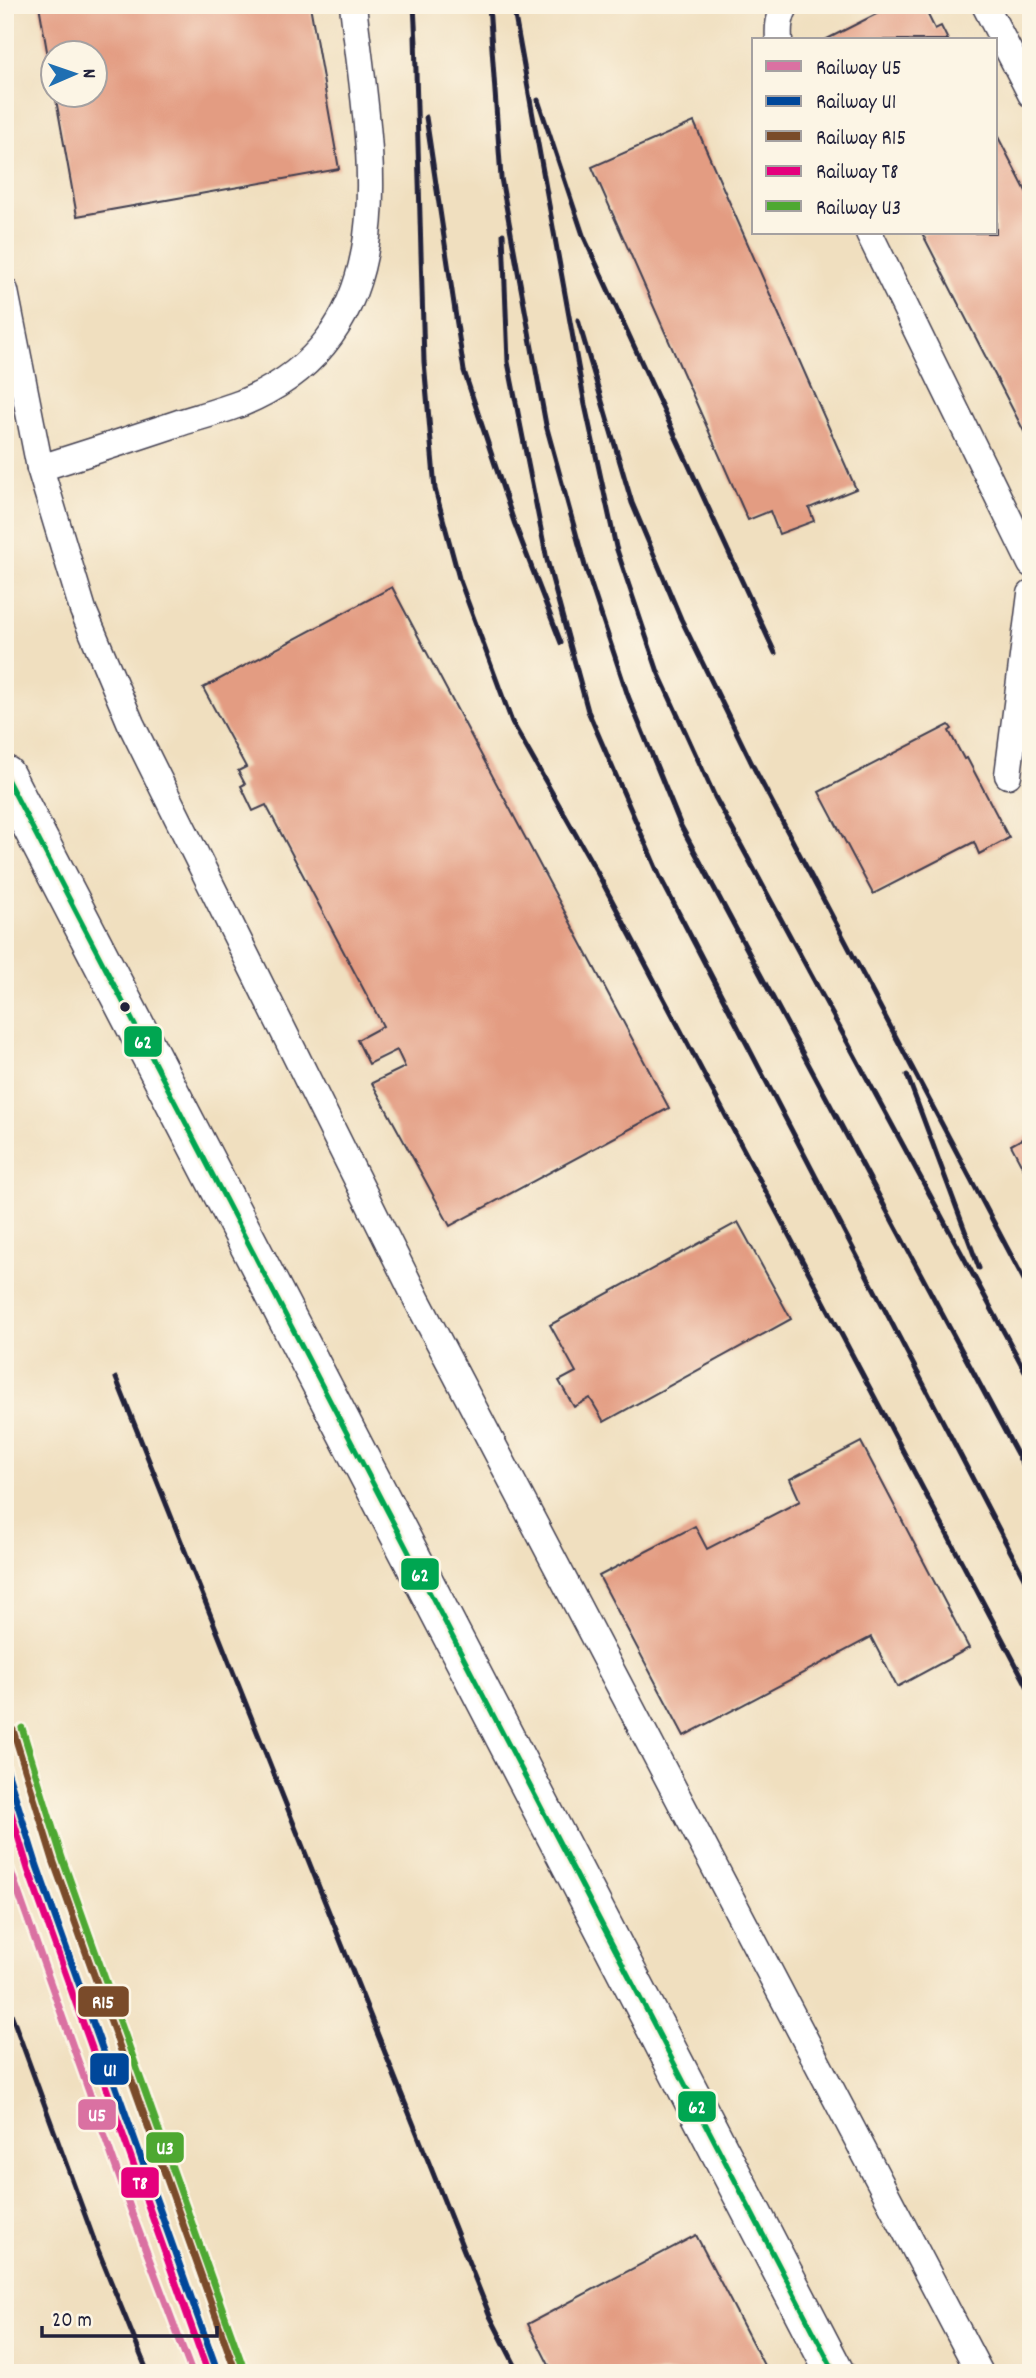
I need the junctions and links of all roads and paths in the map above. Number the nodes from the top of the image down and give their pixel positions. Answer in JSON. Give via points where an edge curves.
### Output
{"nodes":[{"id":1,"x":353,"y":5,"type":"edge"},
{"id":2,"x":786,"y":5,"type":"edge"},
{"id":3,"x":985,"y":5,"type":"edge"},
{"id":4,"x":779,"y":38,"type":"edge"},
{"id":5,"x":1031,"y":94,"type":"edge"},
{"id":6,"x":870,"y":234,"type":"edge"},
{"id":7,"x":5,"y":291,"type":"edge"},
{"id":8,"x":40,"y":468,"type":"junction"},
{"id":9,"x":1031,"y":564,"type":"edge"},
{"id":10,"x":1031,"y":594,"type":"edge"},
{"id":11,"x":5,"y":775,"type":"edge"},
{"id":12,"x":1008,"y":775,"type":"dead end"},
{"id":13,"x":835,"y":2373,"type":"edge"},
{"id":14,"x":980,"y":2373,"type":"edge"}],
"edges":[{"from":1,"to":8,"type":"lane","via":[[371,166],[371,217],[360,275],[345,314],[322,346],[292,375],[243,402]]},
{"from":2,"to":4,"type":"lane","via":[[780,15]]},
{"from":3,"to":5,"type":"lane"},
{"from":6,"to":9,"type":"lane"},
{"from":7,"to":8,"type":"lane"},
{"from":8,"to":14,"type":"lane","via":[[83,610],[131,724],[417,1300]]},
{"from":10,"to":12,"type":"lane"},
{"from":11,"to":13,"type":"street"}]}
